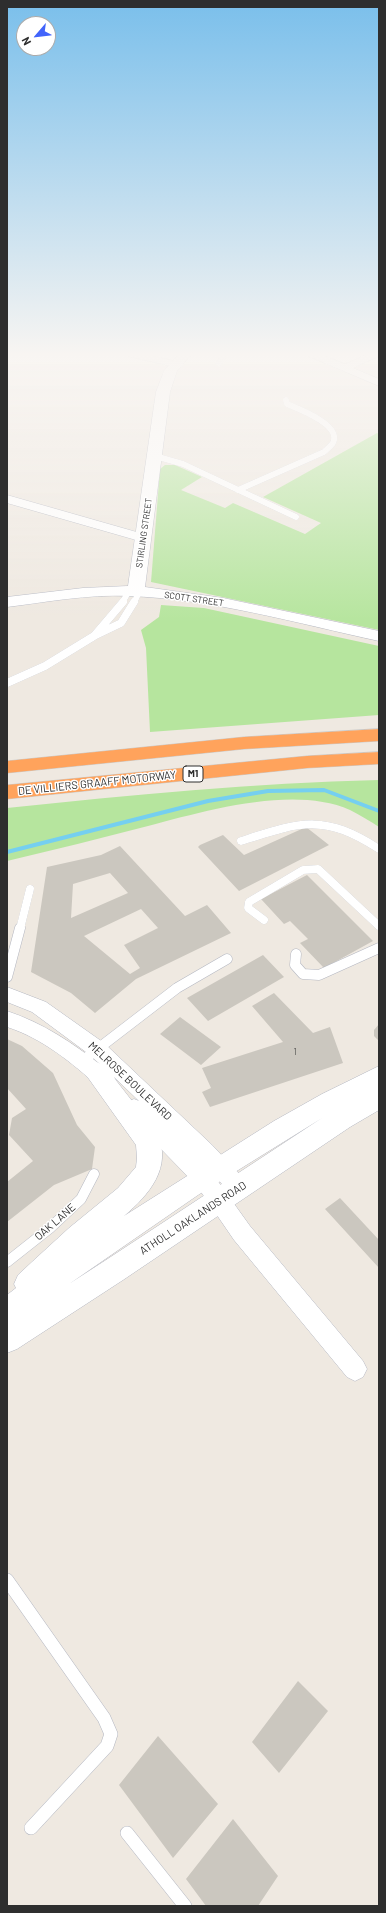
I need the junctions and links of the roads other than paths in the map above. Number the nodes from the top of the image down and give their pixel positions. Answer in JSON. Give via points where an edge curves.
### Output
{"nodes":[{"id":1,"x":157,"y":443,"type":"edge"},
{"id":2,"x":333,"y":443,"type":"edge"},
{"id":3,"x":155,"y":456,"type":"junction"},
{"id":4,"x":238,"y":490,"type":"junction"},
{"id":5,"x":50,"y":496,"type":"dead end"},
{"id":6,"x":7,"y":499,"type":"edge"},
{"id":7,"x":38,"y":508,"type":"junction"},
{"id":8,"x":296,"y":517,"type":"dead end"},
{"id":9,"x":143,"y":538,"type":"junction"},
{"id":10,"x":135,"y":590,"type":"junction"},
{"id":11,"x":7,"y":602,"type":"edge"},
{"id":12,"x":94,"y":636,"type":"junction"},
{"id":13,"x":379,"y":636,"type":"edge"},
{"id":14,"x":7,"y":683,"type":"edge"},
{"id":15,"x":379,"y":723,"type":"edge"},
{"id":16,"x":379,"y":734,"type":"edge"},
{"id":17,"x":244,"y":744,"type":"junction"},
{"id":18,"x":379,"y":758,"type":"edge"},
{"id":19,"x":307,"y":762,"type":"junction"},
{"id":20,"x":7,"y":767,"type":"edge"},
{"id":21,"x":379,"y":769,"type":"edge"},
{"id":22,"x":7,"y":792,"type":"edge"},
{"id":23,"x":241,"y":841,"type":"dead end"},
{"id":24,"x":379,"y":849,"type":"edge"},
{"id":25,"x":30,"y":889,"type":"dead end"},
{"id":26,"x":264,"y":920,"type":"dead end"},
{"id":27,"x":379,"y":926,"type":"edge"},
{"id":28,"x":379,"y":948,"type":"edge"},
{"id":29,"x":296,"y":954,"type":"dead end"},
{"id":30,"x":227,"y":958,"type":"dead end"},
{"id":31,"x":7,"y":977,"type":"edge"},
{"id":32,"x":7,"y":994,"type":"edge"},
{"id":33,"x":7,"y":1019,"type":"edge"},
{"id":34,"x":91,"y":1061,"type":"junction"},
{"id":35,"x":379,"y":1076,"type":"edge"},
{"id":36,"x":379,"y":1098,"type":"edge"},
{"id":37,"x":212,"y":1173,"type":"junction"},
{"id":38,"x":94,"y":1174,"type":"dead end"},
{"id":39,"x":230,"y":1194,"type":"junction"},
{"id":40,"x":7,"y":1262,"type":"edge"},
{"id":41,"x":7,"y":1305,"type":"edge"},
{"id":42,"x":7,"y":1310,"type":"edge"},
{"id":43,"x":7,"y":1339,"type":"edge"},
{"id":44,"x":355,"y":1369,"type":"dead end"},
{"id":45,"x":7,"y":1580,"type":"edge"},
{"id":46,"x":31,"y":1828,"type":"dead end"},
{"id":47,"x":127,"y":1833,"type":"dead end"},
{"id":48,"x":185,"y":1906,"type":"edge"}],
"edges":[{"from":1,"to":3,"type":"street","name":"STIRLING STREET"},
{"from":2,"to":4,"type":"lane","via":[[317,455]]},
{"from":3,"to":4,"type":"lane","via":[[182,464]]},
{"from":3,"to":9,"type":"street","name":"STIRLING STREET"},
{"from":4,"to":8,"type":"lane"},
{"from":5,"to":7,"type":"street"},
{"from":6,"to":7,"type":"street"},
{"from":7,"to":9,"type":"street"},
{"from":9,"to":10,"type":"street","name":"STIRLING STREET"},
{"from":10,"to":11,"type":"street","name":"SCOTT STREET"},
{"from":10,"to":12,"type":"lane"},
{"from":10,"to":12,"type":"lane","via":[[131,610],[121,622]]},
{"from":10,"to":13,"type":"street","name":"SCOTT STREET","via":[[235,605]]},
{"from":12,"to":14,"type":"lane","via":[[45,666]]},
{"from":15,"to":17,"type":"highway","via":[[306,732]]},
{"from":16,"to":17,"type":"highway","number":"M1"},
{"from":17,"to":20,"type":"highway","number":"M1"},
{"from":18,"to":19,"type":"highway","name":"DE VILLIERS GRAAFF MOTORWAY","number":"M1"},
{"from":19,"to":21,"type":"highway","via":[[353,769]]},
{"from":19,"to":22,"type":"highway","name":"DE VILLIERS GRAAFF MOTORWAY","number":"M1"},
{"from":23,"to":24,"type":"lane","via":[[315,822],[345,830]]},
{"from":25,"to":31,"type":"lane"},
{"from":26,"to":27,"type":"lane","via":[[248,908],[249,902],[303,870],[318,869]]},
{"from":28,"to":29,"type":"lane","via":[[319,975],[303,974],[295,964]]},
{"from":30,"to":34,"type":"lane","via":[[156,1002]]},
{"from":32,"to":34,"type":"street","name":"MELROSE BOULEVARD","via":[[39,1007]]},
{"from":33,"to":34,"type":"street","name":"MELROSE BOULEVARD","via":[[29,1027]]},
{"from":34,"to":37,"type":"street","name":"MELROSE BOULEVARD"},
{"from":34,"to":41,"type":"street","via":[[148,1141],[151,1152],[150,1165],[146,1174],[130,1192],[53,1260]]},
{"from":35,"to":37,"type":"street","via":[[336,1098]]},
{"from":36,"to":39,"type":"street","name":"ATHOLL OAKLANDS ROAD","via":[[341,1119]]},
{"from":37,"to":39,"type":"street","name":"MELROSE BOULEVARD"},
{"from":37,"to":42,"type":"street"},
{"from":38,"to":40,"type":"lane","name":"OAK LANE","via":[[82,1200]]},
{"from":39,"to":43,"type":"street","name":"ATHOLL OAKLANDS ROAD"},
{"from":39,"to":44,"type":"street","name":"MELROSE BOULEVARD","via":[[242,1233]]},
{"from":45,"to":46,"type":"lane","via":[[104,1718],[111,1734],[107,1746]]},
{"from":47,"to":48,"type":"lane"}]}
